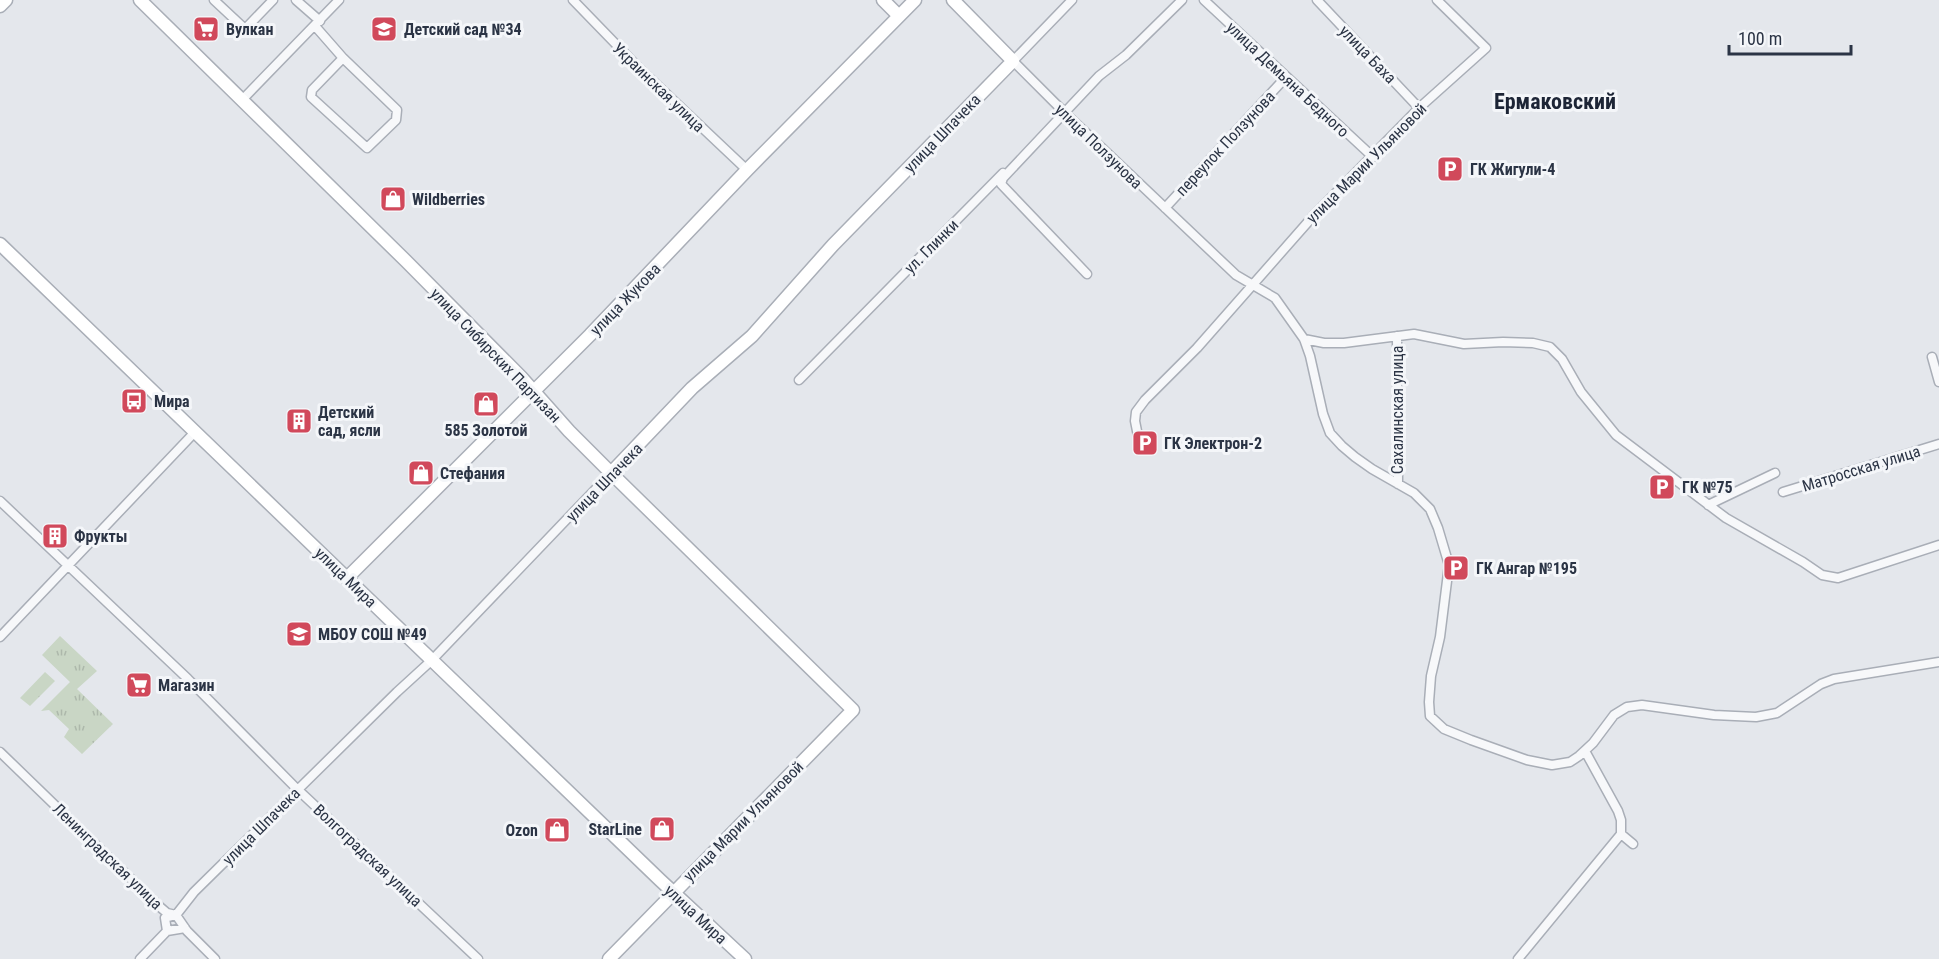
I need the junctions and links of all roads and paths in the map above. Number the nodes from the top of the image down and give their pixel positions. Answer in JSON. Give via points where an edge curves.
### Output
{"nodes":[{"id":1,"x":6,"y":0,"type":"edge"},
{"id":2,"x":140,"y":0,"type":"edge"},
{"id":3,"x":214,"y":0,"type":"edge"},
{"id":4,"x":273,"y":0,"type":"edge"},
{"id":5,"x":296,"y":0,"type":"edge"},
{"id":6,"x":339,"y":0,"type":"edge"},
{"id":7,"x":573,"y":0,"type":"edge"},
{"id":8,"x":883,"y":0,"type":"edge"},
{"id":9,"x":915,"y":0,"type":"edge"},
{"id":10,"x":953,"y":0,"type":"edge"},
{"id":11,"x":1072,"y":0,"type":"edge"},
{"id":12,"x":1182,"y":0,"type":"edge"},
{"id":13,"x":1204,"y":0,"type":"edge"},
{"id":14,"x":1317,"y":0,"type":"edge"},
{"id":15,"x":1437,"y":0,"type":"edge"},
{"id":16,"x":0,"y":6,"type":"edge"},
{"id":17,"x":898,"y":15,"type":"junction"},
{"id":18,"x":317,"y":23,"type":"junction"},
{"id":19,"x":343,"y":58,"type":"junction"},
{"id":20,"x":1013,"y":61,"type":"junction"},
{"id":21,"x":1286,"y":77,"type":"junction"},
{"id":22,"x":241,"y":101,"type":"junction"},
{"id":23,"x":1419,"y":108,"type":"junction"},
{"id":24,"x":1064,"y":112,"type":"junction"},
{"id":25,"x":1372,"y":157,"type":"junction"},
{"id":26,"x":747,"y":170,"type":"junction"},
{"id":27,"x":1165,"y":208,"type":"junction"},
{"id":28,"x":0,"y":244,"type":"edge"},
{"id":29,"x":1088,"y":274,"type":"dead end"},
{"id":30,"x":1252,"y":284,"type":"junction"},
{"id":31,"x":1397,"y":336,"type":"junction"},
{"id":32,"x":1304,"y":339,"type":"junction"},
{"id":33,"x":1932,"y":357,"type":"dead end"},
{"id":34,"x":799,"y":380,"type":"dead end"},
{"id":35,"x":1939,"y":382,"type":"edge"},
{"id":36,"x":534,"y":391,"type":"junction"},
{"id":37,"x":194,"y":433,"type":"junction"},
{"id":38,"x":1140,"y":441,"type":"dead end"},
{"id":39,"x":1939,"y":444,"type":"edge"},
{"id":40,"x":611,"y":473,"type":"junction"},
{"id":41,"x":1774,"y":473,"type":"dead end"},
{"id":42,"x":1398,"y":484,"type":"junction"},
{"id":43,"x":1782,"y":492,"type":"dead end"},
{"id":44,"x":0,"y":501,"type":"edge"},
{"id":45,"x":1708,"y":505,"type":"junction"},
{"id":46,"x":1939,"y":545,"type":"edge"},
{"id":47,"x":68,"y":567,"type":"junction"},
{"id":48,"x":347,"y":578,"type":"junction"},
{"id":49,"x":0,"y":637,"type":"edge"},
{"id":50,"x":432,"y":660,"type":"junction"},
{"id":51,"x":1939,"y":662,"type":"edge"},
{"id":52,"x":853,"y":710,"type":"joint"},
{"id":53,"x":1585,"y":751,"type":"junction"},
{"id":54,"x":0,"y":752,"type":"edge"},
{"id":55,"x":297,"y":789,"type":"junction"},
{"id":56,"x":1621,"y":834,"type":"junction"},
{"id":57,"x":1633,"y":844,"type":"dead end"},
{"id":58,"x":673,"y":892,"type":"junction"},
{"id":59,"x":176,"y":915,"type":"junction"},
{"id":60,"x":185,"y":928,"type":"junction"},
{"id":61,"x":166,"y":931,"type":"junction"},
{"id":62,"x":140,"y":959,"type":"edge"},
{"id":63,"x":215,"y":959,"type":"edge"},
{"id":64,"x":478,"y":959,"type":"edge"},
{"id":65,"x":609,"y":959,"type":"edge"},
{"id":66,"x":745,"y":959,"type":"edge"},
{"id":67,"x":1518,"y":959,"type":"edge"}],
"edges":[{"from":1,"to":16,"type":"street"},
{"from":2,"to":22,"type":"street","name":"улица Сибирских Партизан"},
{"from":3,"to":4,"type":"street","via":[[245,30]]},
{"from":5,"to":18,"type":"street"},
{"from":6,"to":18,"type":"street"},
{"from":7,"to":26,"type":"street","name":"Украинская улица","via":[[638,68]]},
{"from":8,"to":17,"type":"street"},
{"from":9,"to":17,"type":"street"},
{"from":10,"to":20,"type":"street","name":"улица Ползунова"},
{"from":11,"to":20,"type":"street","name":"улица Шпачека"},
{"from":12,"to":24,"type":"street"},
{"from":13,"to":21,"type":"street","name":"улица Демьяна Бедного"},
{"from":14,"to":23,"type":"street","name":"улица Баха"},
{"from":15,"to":23,"type":"street","name":"улица Марии Ульяновой","via":[[1486,48]]},
{"from":17,"to":26,"type":"street","name":"улица Жукова"},
{"from":18,"to":19,"type":"street"},
{"from":18,"to":22,"type":"street"},
{"from":19,"to":19,"type":"street","via":[[397,110],[396,120],[367,148],[311,97],[312,90]]},
{"from":20,"to":24,"type":"street","name":"улица Ползунова"},
{"from":20,"to":40,"type":"street","name":"улица Шпачека","via":[[833,245],[752,336],[692,388]]},
{"from":21,"to":25,"type":"street","name":"улица Демьяна Бедного"},
{"from":21,"to":27,"type":"street","name":"переулок Ползунова"},
{"from":22,"to":36,"type":"street","name":"улица Сибирских Партизан"},
{"from":23,"to":25,"type":"street","name":"улица Марии Ульяновой"},
{"from":24,"to":27,"type":"street","name":"улица Ползунова"},
{"from":24,"to":29,"type":"street","via":[[1000,184]]},
{"from":24,"to":34,"type":"street","name":"ул. Глинки"},
{"from":25,"to":30,"type":"street","name":"улица Марии Ульяновой"},
{"from":26,"to":36,"type":"street","name":"улица Жукова"},
{"from":27,"to":30,"type":"street","name":"улица Ползунова","via":[[1236,275]]},
{"from":28,"to":37,"type":"street","name":"улица Мира"},
{"from":30,"to":32,"type":"street","name":"улица Ползунова","via":[[1275,298]]},
{"from":30,"to":38,"type":"street","name":"улица Марии Ульяновой","via":[[1136,412],[1135,430]]},
{"from":31,"to":32,"type":"street","via":[[1344,344]]},
{"from":31,"to":42,"type":"street","name":"Сахалинская улица"},
{"from":31,"to":45,"type":"street","via":[[1414,334],[1464,344],[1533,343],[1550,347],[1616,435]]},
{"from":32,"to":42,"type":"street","name":"улица Ползунова","via":[[1330,433],[1355,457]]},
{"from":33,"to":35,"type":"street"},
{"from":36,"to":40,"type":"street","name":"улица Сибирских Партизан"},
{"from":36,"to":48,"type":"street","name":"улица Жукова"},
{"from":37,"to":47,"type":"street"},
{"from":37,"to":48,"type":"street","name":"улица Мира"},
{"from":39,"to":43,"type":"street","name":"Матросская улица"},
{"from":40,"to":50,"type":"street","name":"улица Шпачека"},
{"from":40,"to":52,"type":"street","name":"улица Сибирских Партизан"},
{"from":41,"to":45,"type":"street"},
{"from":42,"to":53,"type":"street","name":"улица Ползунова","via":[[1414,492],[1430,509],[1449,565],[1431,676],[1431,716],[1444,729],[1527,760],[1552,765],[1570,762]]},
{"from":44,"to":47,"type":"street","name":"Волгоградская улица"},
{"from":45,"to":46,"type":"street","via":[[1822,575],[1838,578]]},
{"from":47,"to":49,"type":"street"},
{"from":47,"to":55,"type":"street","name":"Волгоградская улица","via":[[188,679]]},
{"from":48,"to":50,"type":"street","name":"улица Мира"},
{"from":50,"to":55,"type":"street","name":"улица Шпачека"},
{"from":50,"to":58,"type":"street","name":"улица Мира"},
{"from":51,"to":53,"type":"street","via":[[1834,679],[1778,713],[1756,717],[1642,705],[1626,707],[1614,715]]},
{"from":52,"to":58,"type":"street","name":"улица Марии Ульяновой"},
{"from":53,"to":56,"type":"street","via":[[1618,811]]},
{"from":54,"to":59,"type":"street","name":"Ленинградская улица","via":[[160,908]]},
{"from":55,"to":59,"type":"street","name":"улица Шпачека"},
{"from":55,"to":64,"type":"street","name":"Волгоградская улица"},
{"from":56,"to":57,"type":"street"},
{"from":56,"to":67,"type":"street"},
{"from":58,"to":65,"type":"street","name":"улица Марии Ульяновой"},
{"from":58,"to":66,"type":"street","name":"улица Мира"},
{"from":59,"to":60,"type":"street","name":"Ленинградская улица"},
{"from":59,"to":61,"type":"street","name":"улица Шпачека","via":[[165,918]]},
{"from":60,"to":61,"type":"street"},
{"from":60,"to":63,"type":"street","name":"Ленинградская улица"},
{"from":61,"to":62,"type":"street","name":"улица Шпачека"}]}
